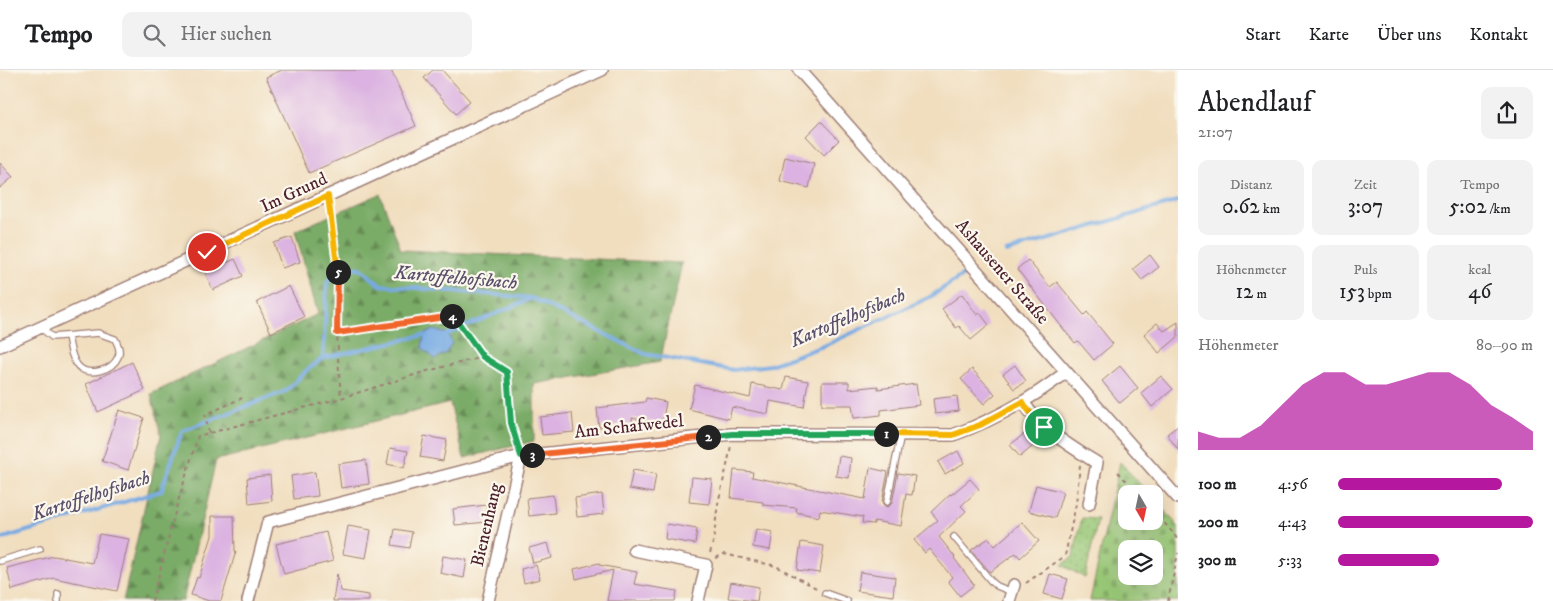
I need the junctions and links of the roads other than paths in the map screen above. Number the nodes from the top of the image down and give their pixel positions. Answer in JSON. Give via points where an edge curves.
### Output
{"nodes":[{"id":1,"x":602,"y":70,"type":"edge"},
{"id":2,"x":799,"y":70,"type":"edge"},
{"id":3,"x":41,"y":328,"type":"junction"},
{"id":4,"x":68,"y":336,"type":"junction"},
{"id":5,"x":0,"y":346,"type":"edge"},
{"id":6,"x":1066,"y":372,"type":"junction"},
{"id":7,"x":1023,"y":402,"type":"junction"},
{"id":8,"x":901,"y":434,"type":"junction"},
{"id":9,"x":521,"y":456,"type":"junction"},
{"id":10,"x":1178,"y":498,"type":"edge"},
{"id":11,"x":887,"y":502,"type":"dead end"},
{"id":12,"x":1090,"y":504,"type":"dead end"},
{"id":13,"x":954,"y":538,"type":"dead end"},
{"id":14,"x":40,"y":549,"type":"dead end"},
{"id":15,"x":634,"y":550,"type":"dead end"},
{"id":16,"x":0,"y":561,"type":"edge"},
{"id":17,"x":825,"y":593,"type":"road end"},
{"id":18,"x":1011,"y":593,"type":"edge"},
{"id":19,"x":248,"y":601,"type":"edge"},
{"id":20,"x":488,"y":601,"type":"edge"},
{"id":21,"x":698,"y":601,"type":"edge"},
{"id":22,"x":847,"y":601,"type":"edge"}],
"edges":[{"from":1,"to":3,"type":"street","name":"Im Grund"},
{"from":2,"to":6,"type":"street","name":"Ashausener Straße"},
{"from":3,"to":4,"type":"lane","via":[[52,337]]},
{"from":3,"to":5,"type":"street","name":"Im Grund"},
{"from":4,"to":4,"type":"lane","via":[[98,334],[115,338],[120,350],[118,358],[110,366],[84,372],[73,357]]},
{"from":6,"to":7,"type":"street","name":"Am Schafwedel"},
{"from":6,"to":10,"type":"street","name":"Ashausener Straße"},
{"from":7,"to":8,"type":"street","name":"Am Schafwedel","via":[[953,435]]},
{"from":7,"to":12,"type":"street","via":[[1044,427],[1097,463]]},
{"from":8,"to":9,"type":"street","name":"Am Schafwedel","via":[[732,434]]},
{"from":8,"to":11,"type":"lane"},
{"from":9,"to":19,"type":"street","name":"Am Schafwedel","via":[[268,522]]},
{"from":9,"to":20,"type":"street","name":"Bienenhang"},
{"from":13,"to":18,"type":"lane","via":[[996,586]]},
{"from":14,"to":16,"type":"lane"},
{"from":15,"to":21,"type":"street","via":[[706,565]]},
{"from":17,"to":22,"type":"lane"}]}
